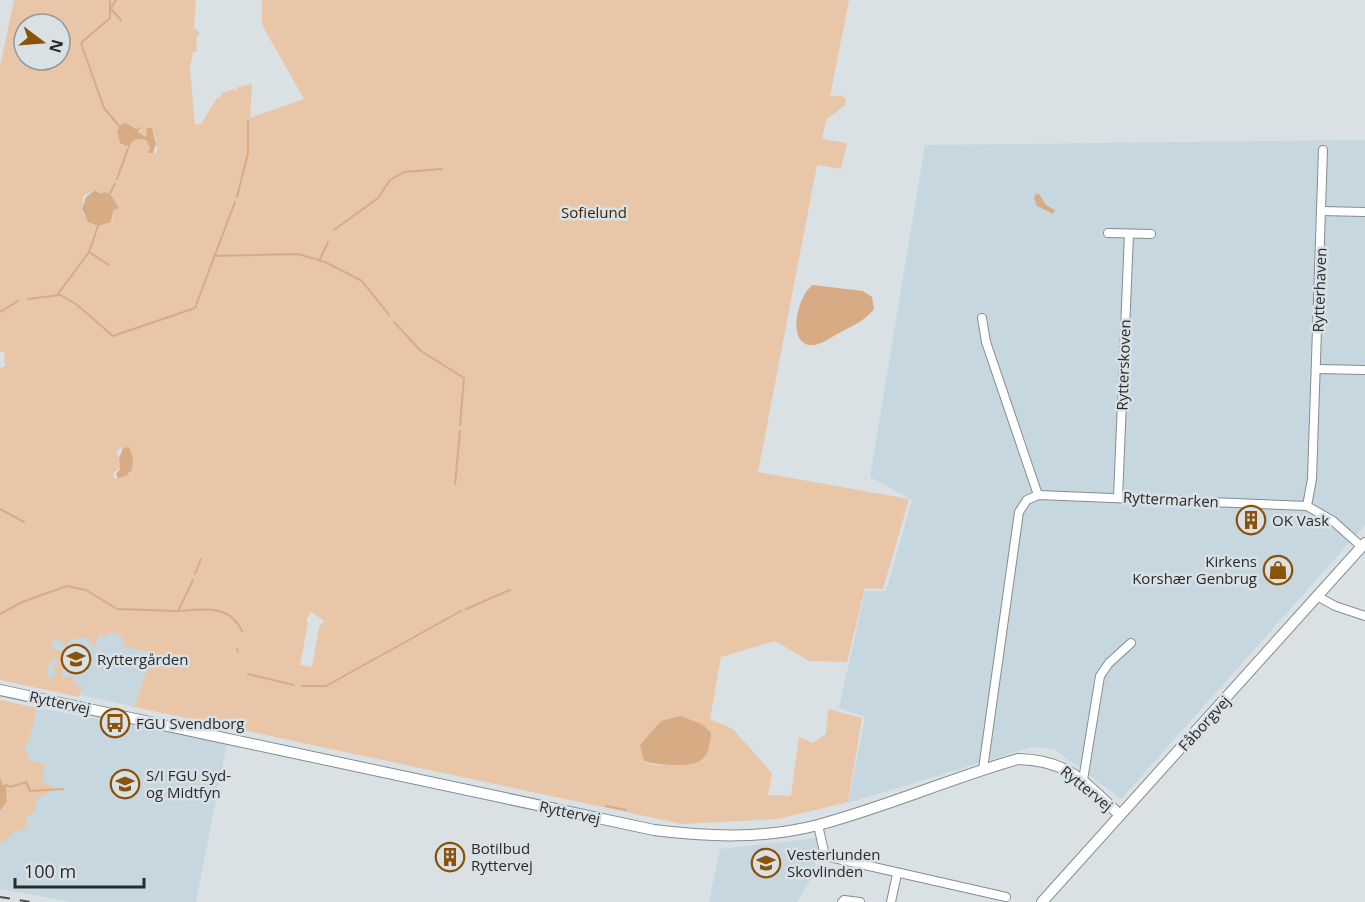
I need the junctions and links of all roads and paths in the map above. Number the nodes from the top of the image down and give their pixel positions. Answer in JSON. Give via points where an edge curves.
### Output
{"nodes":[{"id":1,"x":1323,"y":150,"type":"dead end"},
{"id":2,"x":1321,"y":211,"type":"junction"},
{"id":3,"x":1365,"y":212,"type":"edge"},
{"id":4,"x":1108,"y":233,"type":"dead end"},
{"id":5,"x":1129,"y":234,"type":"junction"},
{"id":6,"x":1151,"y":234,"type":"dead end"},
{"id":7,"x":982,"y":318,"type":"dead end"},
{"id":8,"x":1317,"y":369,"type":"junction"},
{"id":9,"x":1365,"y":370,"type":"edge"},
{"id":10,"x":1038,"y":495,"type":"junction"},
{"id":11,"x":1118,"y":497,"type":"junction"},
{"id":12,"x":1307,"y":506,"type":"junction"},
{"id":13,"x":1363,"y":545,"type":"edge"},
{"id":14,"x":1317,"y":597,"type":"junction"},
{"id":15,"x":1365,"y":616,"type":"edge"},
{"id":16,"x":1131,"y":643,"type":"dead end"},
{"id":17,"x":0,"y":690,"type":"edge"},
{"id":18,"x":983,"y":769,"type":"junction"},
{"id":19,"x":1083,"y":780,"type":"junction"},
{"id":20,"x":1120,"y":815,"type":"junction"},
{"id":21,"x":818,"y":825,"type":"junction"},
{"id":22,"x":897,"y":874,"type":"junction"},
{"id":23,"x":1006,"y":897,"type":"dead end"},
{"id":24,"x":842,"y":902,"type":"edge"},
{"id":25,"x":860,"y":902,"type":"edge"},
{"id":26,"x":891,"y":902,"type":"edge"},
{"id":27,"x":1042,"y":902,"type":"edge"}],
"edges":[{"from":1,"to":2,"type":"street","name":"Rytterhaven"},
{"from":2,"to":3,"type":"street"},
{"from":2,"to":8,"type":"street","name":"Rytterhaven"},
{"from":4,"to":5,"type":"street"},
{"from":5,"to":6,"type":"street"},
{"from":5,"to":11,"type":"street","name":"Rytterskoven"},
{"from":7,"to":10,"type":"street","via":[[986,342]]},
{"from":8,"to":9,"type":"street"},
{"from":8,"to":12,"type":"street","name":"Rytterhaven","via":[[1312,479]]},
{"from":10,"to":11,"type":"street","name":"Ryttermarken"},
{"from":10,"to":18,"type":"street","via":[[1019,512]]},
{"from":11,"to":12,"type":"street","name":"Ryttermarken"},
{"from":12,"to":13,"type":"street","name":"Ryttermarken"},
{"from":13,"to":14,"type":"street","name":"Fåborgvej"},
{"from":14,"to":15,"type":"street"},
{"from":14,"to":20,"type":"street","name":"Fåborgvej"},
{"from":16,"to":19,"type":"street","via":[[1100,676]]},
{"from":17,"to":21,"type":"street","name":"Ryttervej","via":[[654,830],[739,836]]},
{"from":18,"to":19,"type":"street","name":"Ryttervej","via":[[1018,759],[1042,759]]},
{"from":18,"to":21,"type":"street","name":"Ryttervej"},
{"from":19,"to":20,"type":"street","name":"Ryttervej"},
{"from":20,"to":27,"type":"street","name":"Fåborgvej"},
{"from":21,"to":22,"type":"street","via":[[825,856]]},
{"from":22,"to":23,"type":"street"},
{"from":22,"to":26,"type":"street"},
{"from":24,"to":25,"type":"street"}]}
